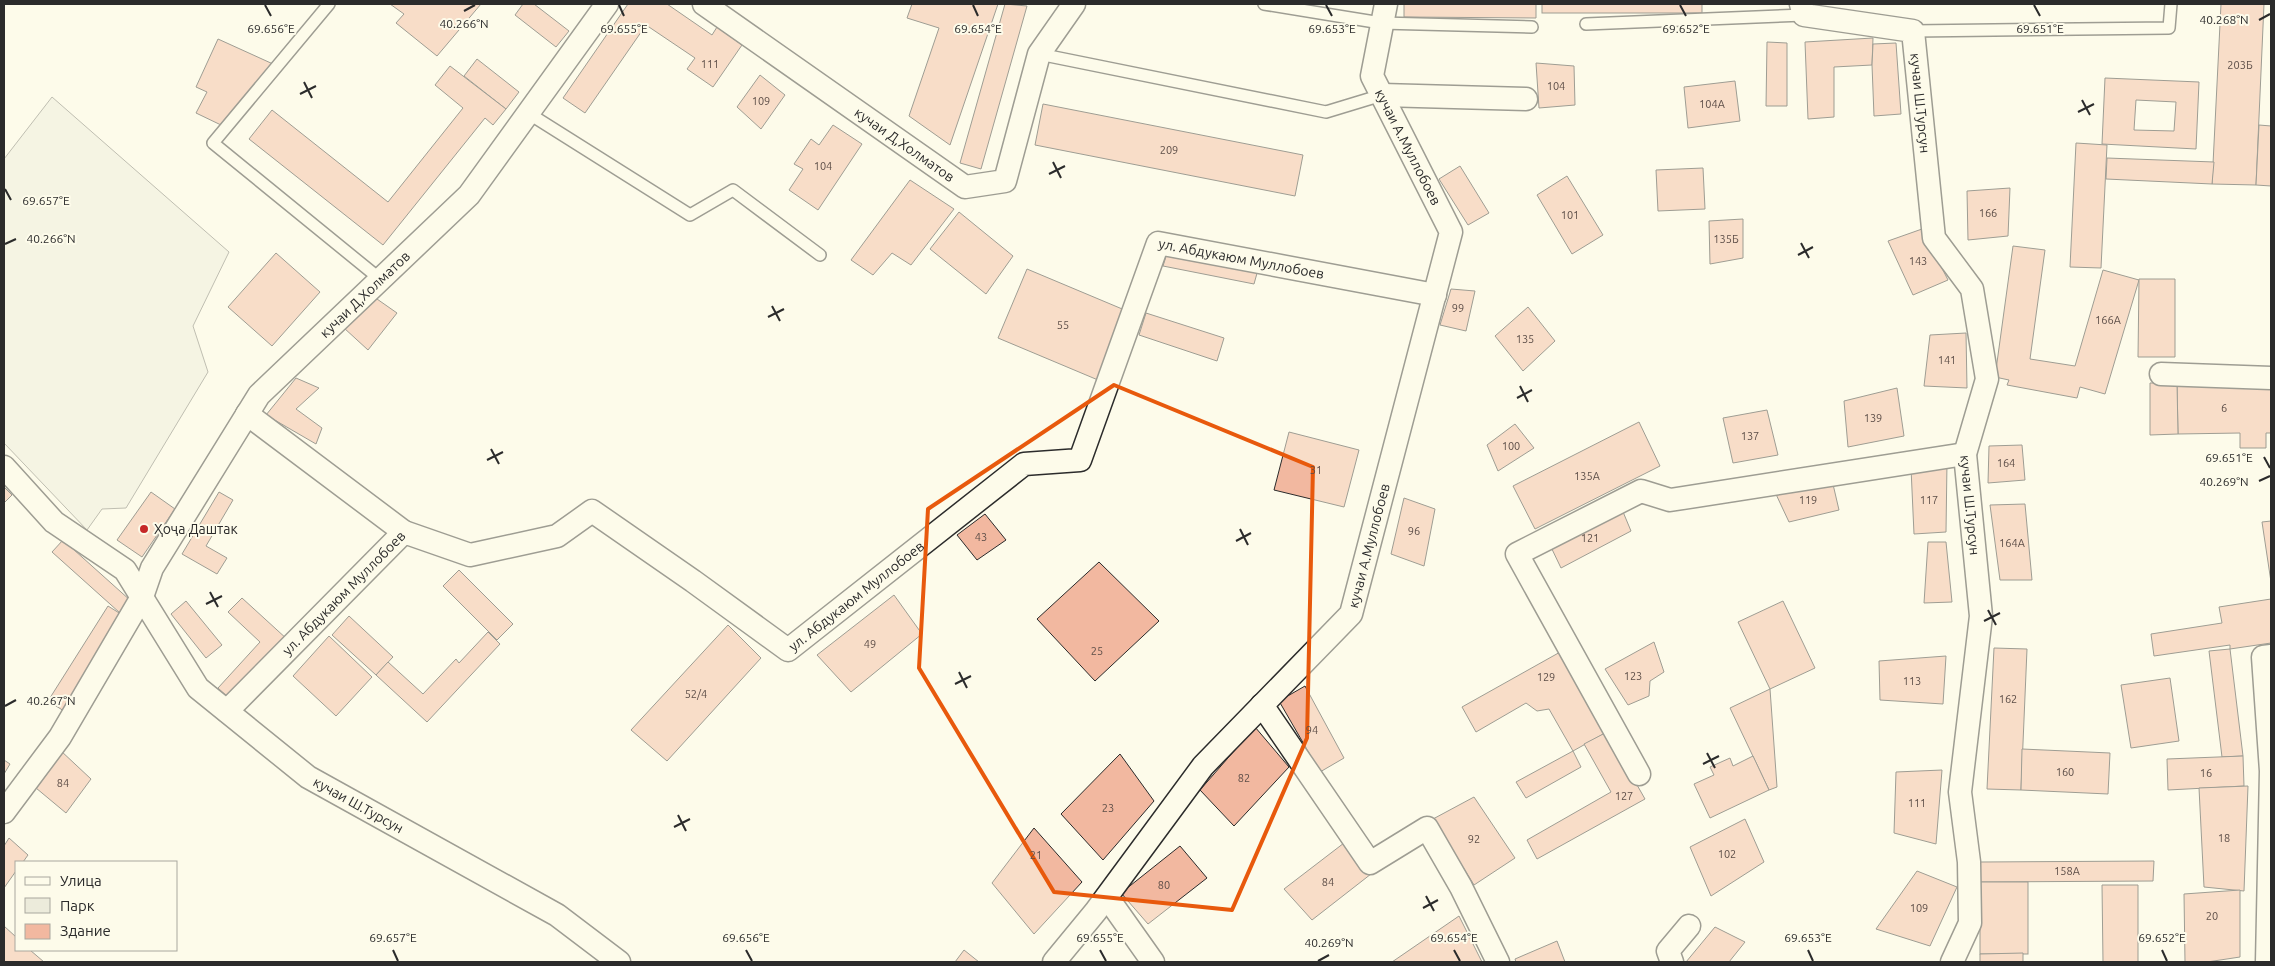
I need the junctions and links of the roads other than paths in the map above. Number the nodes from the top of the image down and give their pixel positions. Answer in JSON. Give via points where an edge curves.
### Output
{"nodes":[{"id":1,"x":329,"y":4,"type":"edge"},
{"id":2,"x":607,"y":4,"type":"edge"},
{"id":3,"x":704,"y":4,"type":"edge"},
{"id":4,"x":1074,"y":4,"type":"edge"},
{"id":5,"x":1264,"y":4,"type":"edge"},
{"id":6,"x":2171,"y":4,"type":"edge"},
{"id":7,"x":1802,"y":9,"type":"edge"},
{"id":8,"x":1384,"y":14,"type":"edge"},
{"id":9,"x":1586,"y":24,"type":"dead end"},
{"id":10,"x":1532,"y":27,"type":"dead end"},
{"id":11,"x":1913,"y":31,"type":"junction"},
{"id":12,"x":1039,"y":54,"type":"junction"},
{"id":13,"x":1377,"y":86,"type":"junction"},
{"id":14,"x":1526,"y":99,"type":"dead end"},
{"id":15,"x":528,"y":113,"type":"junction"},
{"id":16,"x":820,"y":255,"type":"dead end"},
{"id":17,"x":380,"y":279,"type":"junction"},
{"id":18,"x":1434,"y":295,"type":"junction"},
{"id":19,"x":2161,"y":374,"type":"dead end"},
{"id":20,"x":2271,"y":378,"type":"edge"},
{"id":21,"x":247,"y":414,"type":"junction"},
{"id":22,"x":1965,"y":454,"type":"junction"},
{"id":23,"x":4,"y":467,"type":"edge"},
{"id":24,"x":404,"y":532,"type":"junction"},
{"id":25,"x":142,"y":597,"type":"junction"},
{"id":26,"x":2271,"y":656,"type":"edge"},
{"id":27,"x":1262,"y":705,"type":"junction"},
{"id":28,"x":227,"y":711,"type":"junction"},
{"id":29,"x":1639,"y":774,"type":"dead end"},
{"id":30,"x":4,"y":812,"type":"edge"},
{"id":31,"x":1107,"y":897,"type":"junction"},
{"id":32,"x":1689,"y":926,"type":"dead end"},
{"id":33,"x":619,"y":962,"type":"edge"},
{"id":34,"x":1054,"y":962,"type":"edge"},
{"id":35,"x":1153,"y":962,"type":"edge"},
{"id":36,"x":1498,"y":962,"type":"edge"},
{"id":37,"x":1672,"y":962,"type":"edge"},
{"id":38,"x":1952,"y":962,"type":"edge"},
{"id":39,"x":2267,"y":962,"type":"edge"}],
"edges":[{"from":1,"to":17,"type":"lane","via":[[213,143]]},
{"from":2,"to":15,"type":"street","name":"кучаи Д,Холматов"},
{"from":3,"to":12,"type":"street","name":"кучаи Д,Холматов","via":[[965,187],[1005,181]]},
{"from":4,"to":12,"type":"street"},
{"from":5,"to":8,"type":"lane"},
{"from":6,"to":11,"type":"lane","via":[[2169,28]]},
{"from":7,"to":9,"type":"lane"},
{"from":7,"to":11,"type":"street"},
{"from":8,"to":10,"type":"lane"},
{"from":8,"to":13,"type":"street"},
{"from":11,"to":22,"type":"street","name":"кучаи Ш.Турсун","via":[[1934,238],[1972,289],[1987,379]]},
{"from":12,"to":13,"type":"lane","via":[[1326,112]]},
{"from":13,"to":14,"type":"street"},
{"from":13,"to":18,"type":"street","name":"кучаи А.Муллобоев","via":[[1451,232]]},
{"from":15,"to":16,"type":"lane","via":[[690,215],[733,190]]},
{"from":15,"to":17,"type":"street","name":"кучаи Д,Холматов","via":[[469,195]]},
{"from":17,"to":21,"type":"street","name":"кучаи Д,Холматов","via":[[259,395]]},
{"from":18,"to":24,"type":"street","name":"ул. Абдукаюм Муллобоев","via":[[1158,243],[1080,460],[1024,464],[788,650],[592,511],[557,536],[470,555]]},
{"from":18,"to":27,"type":"street","name":"кучаи А.Муллобоев","via":[[1351,614]]},
{"from":19,"to":20,"type":"street"},
{"from":21,"to":24,"type":"street"},
{"from":21,"to":25,"type":"street","name":"кучаи Д,Холматов","via":[[152,568]]},
{"from":22,"to":29,"type":"street","via":[[1670,500],[1641,490],[1517,554]]},
{"from":22,"to":38,"type":"street","name":"кучаи Ш.Турсун","via":[[1981,616],[1960,792],[1969,862],[1970,923]]},
{"from":23,"to":25,"type":"street","via":[[54,522],[125,570]]},
{"from":24,"to":28,"type":"street","name":"ул. Абдукаюм Муллобоев"},
{"from":25,"to":28,"type":"street","name":"кучаи Ш.Турсун","via":[[198,688]]},
{"from":25,"to":30,"type":"street","name":"кучаи Д,Холматов","via":[[60,737]]},
{"from":26,"to":39,"type":"street","via":[[2263,657],[2271,771]]},
{"from":27,"to":31,"type":"street","name":"кучаи А.Муллобоев","via":[[1203,766]]},
{"from":27,"to":36,"type":"street","via":[[1370,863],[1427,828]]},
{"from":28,"to":33,"type":"street","name":"кучаи Ш.Турсун","via":[[308,777],[557,914]]},
{"from":31,"to":34,"type":"street","name":"кучаи А.Муллобоев"},
{"from":31,"to":35,"type":"street"},
{"from":32,"to":37,"type":"street","via":[[1668,951]]}]}
